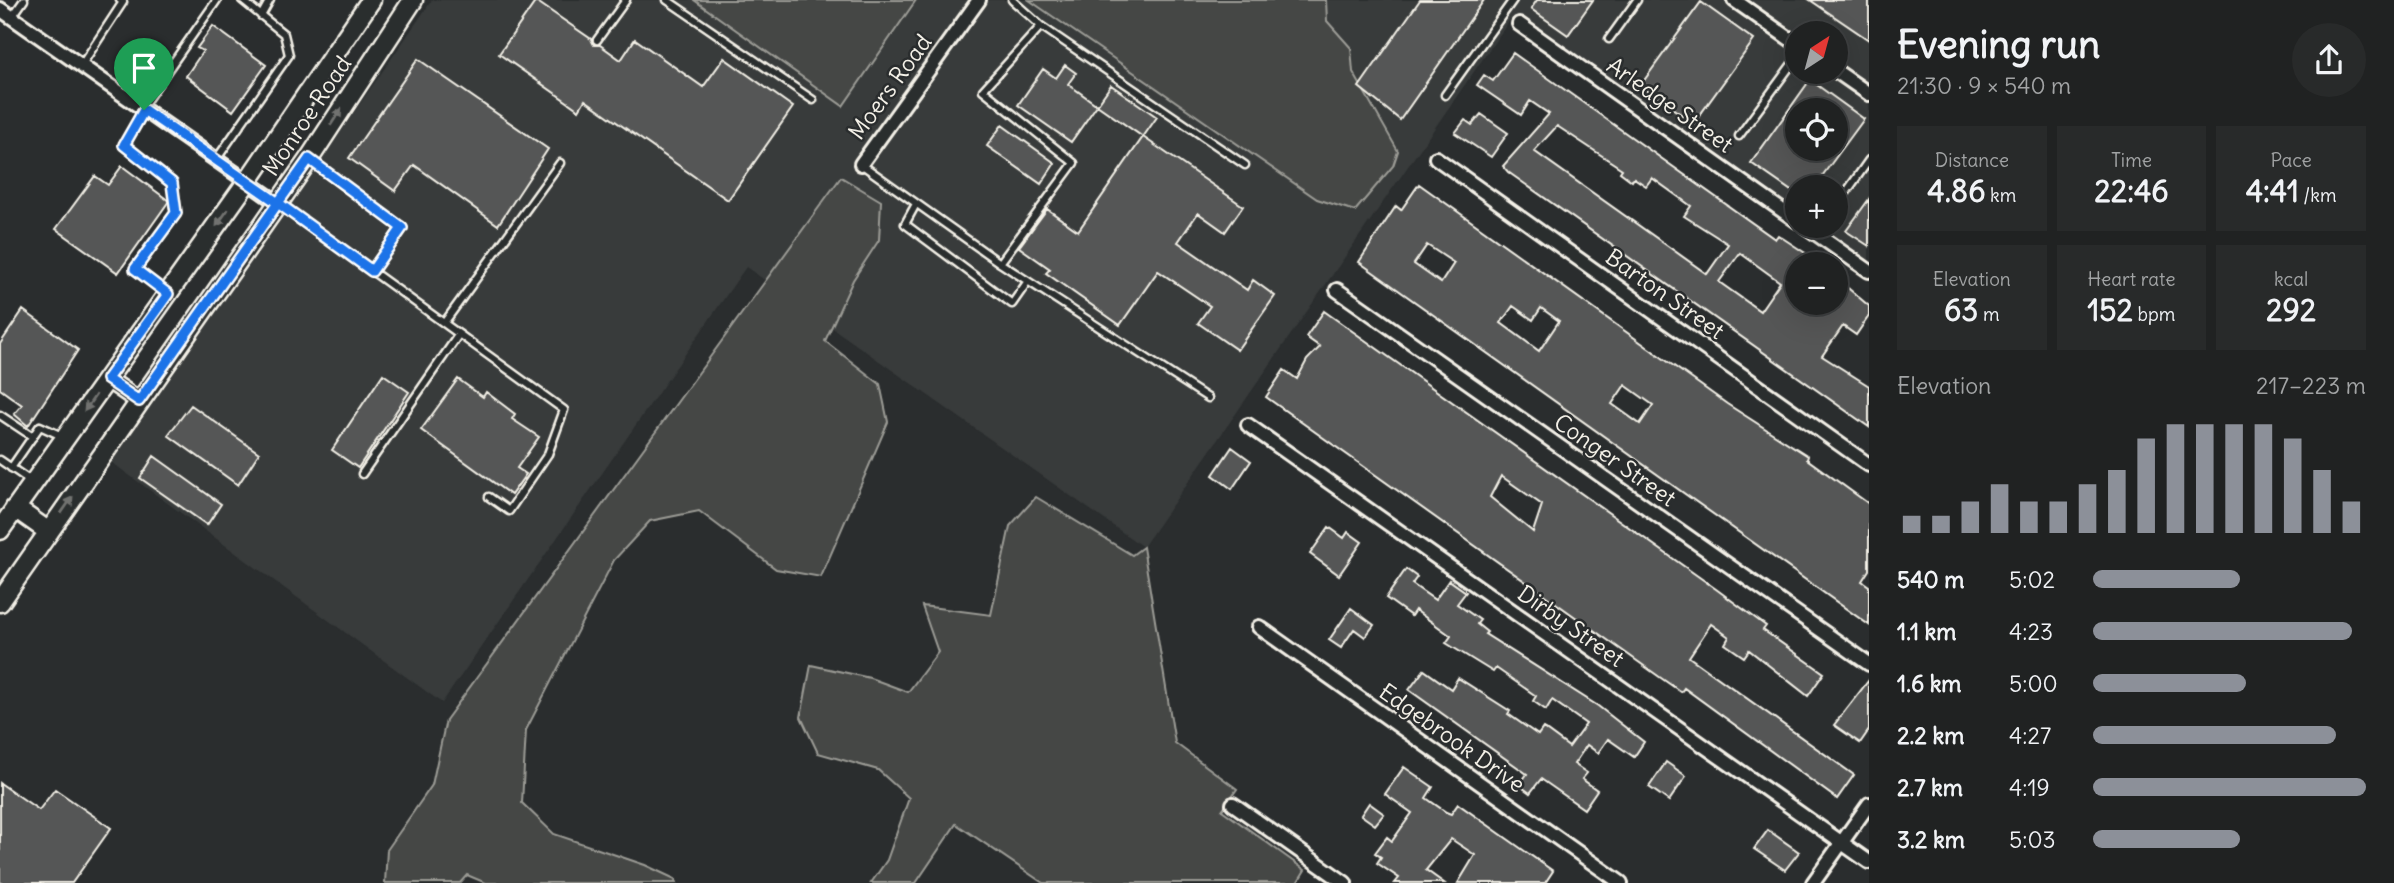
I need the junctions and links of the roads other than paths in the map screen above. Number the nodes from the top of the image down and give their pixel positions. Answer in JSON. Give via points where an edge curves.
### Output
{"nodes":[{"id":1,"x":24,"y":0,"type":"edge"},
{"id":2,"x":120,"y":0,"type":"edge"},
{"id":3,"x":217,"y":0,"type":"edge"},
{"id":4,"x":242,"y":0,"type":"edge"},
{"id":5,"x":270,"y":0,"type":"edge"},
{"id":6,"x":371,"y":0,"type":"edge"},
{"id":7,"x":413,"y":0,"type":"edge"},
{"id":8,"x":626,"y":0,"type":"edge"},
{"id":9,"x":667,"y":0,"type":"edge"},
{"id":10,"x":979,"y":0,"type":"edge"},
{"id":11,"x":1012,"y":0,"type":"edge"},
{"id":12,"x":1513,"y":0,"type":"edge"},
{"id":13,"x":1637,"y":0,"type":"edge"},
{"id":14,"x":1734,"y":0,"type":"edge"},
{"id":15,"x":0,"y":9,"type":"edge"},
{"id":16,"x":261,"y":16,"type":"junction"},
{"id":17,"x":12,"y":18,"type":"junction"},
{"id":18,"x":1518,"y":24,"type":"dead end"},
{"id":19,"x":1041,"y":26,"type":"junction"},
{"id":20,"x":1785,"y":36,"type":"edge"},
{"id":21,"x":597,"y":40,"type":"dead end"},
{"id":22,"x":1609,"y":40,"type":"dead end"},
{"id":23,"x":81,"y":66,"type":"junction"},
{"id":24,"x":1785,"y":73,"type":"edge"},
{"id":25,"x":1848,"y":79,"type":"edge"},
{"id":26,"x":1869,"y":94,"type":"edge"},
{"id":27,"x":1445,"y":95,"type":"dead end"},
{"id":28,"x":813,"y":100,"type":"dead end"},
{"id":29,"x":143,"y":109,"type":"junction"},
{"id":30,"x":1739,"y":136,"type":"dead end"},
{"id":31,"x":1436,"y":158,"type":"dead end"},
{"id":32,"x":309,"y":159,"type":"junction"},
{"id":33,"x":216,"y":160,"type":"junction"},
{"id":34,"x":1869,"y":160,"type":"edge"},
{"id":35,"x":560,"y":163,"type":"dead end"},
{"id":36,"x":860,"y":164,"type":"joint"},
{"id":37,"x":1245,"y":165,"type":"dead end"},
{"id":38,"x":247,"y":182,"type":"junction"},
{"id":39,"x":1848,"y":190,"type":"edge"},
{"id":40,"x":278,"y":203,"type":"junction"},
{"id":41,"x":916,"y":204,"type":"junction"},
{"id":42,"x":1785,"y":213,"type":"edge"},
{"id":43,"x":1822,"y":238,"type":"edge"},
{"id":44,"x":1000,"y":262,"type":"junction"},
{"id":45,"x":372,"y":271,"type":"junction"},
{"id":46,"x":1869,"y":271,"type":"edge"},
{"id":47,"x":1028,"y":281,"type":"junction"},
{"id":48,"x":1337,"y":290,"type":"dead end"},
{"id":49,"x":168,"y":294,"type":"junction"},
{"id":50,"x":444,"y":323,"type":"junction"},
{"id":51,"x":459,"y":334,"type":"junction"},
{"id":52,"x":107,"y":379,"type":"junction"},
{"id":53,"x":1208,"y":398,"type":"dead end"},
{"id":54,"x":139,"y":401,"type":"junction"},
{"id":55,"x":0,"y":415,"type":"edge"},
{"id":56,"x":1248,"y":425,"type":"dead end"},
{"id":57,"x":33,"y":437,"type":"junction"},
{"id":58,"x":66,"y":437,"type":"junction"},
{"id":59,"x":0,"y":460,"type":"edge"},
{"id":60,"x":1869,"y":465,"type":"edge"},
{"id":61,"x":11,"y":468,"type":"junction"},
{"id":62,"x":362,"y":474,"type":"dead end"},
{"id":63,"x":33,"y":483,"type":"junction"},
{"id":64,"x":489,"y":497,"type":"dead end"},
{"id":65,"x":15,"y":508,"type":"junction"},
{"id":66,"x":0,"y":530,"type":"edge"},
{"id":67,"x":49,"y":531,"type":"junction"},
{"id":68,"x":0,"y":602,"type":"edge"},
{"id":69,"x":1259,"y":627,"type":"dead end"},
{"id":70,"x":1869,"y":664,"type":"edge"},
{"id":71,"x":1233,"y":804,"type":"dead end"},
{"id":72,"x":1869,"y":804,"type":"edge"},
{"id":73,"x":1841,"y":843,"type":"junction"},
{"id":74,"x":1869,"y":862,"type":"edge"},
{"id":75,"x":1345,"y":883,"type":"edge"},
{"id":76,"x":1620,"y":883,"type":"edge"},
{"id":77,"x":1813,"y":883,"type":"edge"}],
"edges":[{"from":1,"to":17,"type":"lane"},
{"from":2,"to":23,"type":"lane","via":[[123,2]]},
{"from":3,"to":29,"type":"lane"},
{"from":4,"to":16,"type":"lane"},
{"from":5,"to":16,"type":"lane"},
{"from":6,"to":38,"type":"main road","name":"Monroe Road"},
{"from":32,"to":7,"type":"main road","name":"Monroe Road","one_way":true},
{"from":8,"to":21,"type":"lane"},
{"from":9,"to":28,"type":"lane"},
{"from":10,"to":36,"type":"street","name":"Moers Road"},
{"from":11,"to":19,"type":"lane"},
{"from":12,"to":27,"type":"lane"},
{"from":13,"to":22,"type":"lane"},
{"from":14,"to":20,"type":"street"},
{"from":15,"to":17,"type":"street"},
{"from":16,"to":33,"type":"lane","via":[[284,34],[289,55]]},
{"from":17,"to":23,"type":"street"},
{"from":18,"to":42,"type":"street","name":"Arledge Street"},
{"from":19,"to":37,"type":"lane"},
{"from":19,"to":44,"type":"lane","via":[[982,90],[1074,163]]},
{"from":23,"to":29,"type":"street"},
{"from":24,"to":30,"type":"lane"},
{"from":25,"to":26,"type":"street"},
{"from":29,"to":33,"type":"street"},
{"from":29,"to":49,"type":"lane","via":[[124,145],[172,183],[176,213],[135,269]]},
{"from":31,"to":60,"type":"street","name":"Barton Street"},
{"from":32,"to":40,"type":"main road","name":"Monroe Road"},
{"from":32,"to":45,"type":"lane","via":[[402,228]]},
{"from":33,"to":38,"type":"street"},
{"from":34,"to":39,"type":"lane"},
{"from":35,"to":50,"type":"lane"},
{"from":36,"to":41,"type":"lane"},
{"from":38,"to":40,"type":"street"},
{"from":38,"to":49,"type":"main road","name":"Monroe Road","one_way":true},
{"from":40,"to":45,"type":"lane"},
{"from":40,"to":54,"type":"main road","name":"Monroe Road"},
{"from":41,"to":44,"type":"lane"},
{"from":41,"to":47,"type":"lane","via":[[905,224],[1012,304]]},
{"from":43,"to":46,"type":"street"},
{"from":44,"to":47,"type":"lane"},
{"from":45,"to":50,"type":"lane"},
{"from":47,"to":53,"type":"lane"},
{"from":48,"to":70,"type":"street","name":"Conger Street"},
{"from":49,"to":52,"type":"main road","name":"Monroe Road"},
{"from":50,"to":51,"type":"lane"},
{"from":51,"to":62,"type":"lane"},
{"from":51,"to":64,"type":"lane","via":[[564,410],[548,454],[509,511]]},
{"from":52,"to":54,"type":"street"},
{"from":52,"to":58,"type":"main road","name":"Monroe Road","one_way":true},
{"from":67,"to":54,"type":"main road","name":"Monroe Road","one_way":true},
{"from":55,"to":57,"type":"lane"},
{"from":56,"to":73,"type":"street","name":"Dirby Street"},
{"from":57,"to":58,"type":"lane","via":[[40,426]]},
{"from":57,"to":61,"type":"lane"},
{"from":58,"to":63,"type":"main road","name":"Monroe Road"},
{"from":59,"to":61,"type":"lane"},
{"from":61,"to":63,"type":"lane"},
{"from":63,"to":65,"type":"main road","name":"Monroe Road"},
{"from":65,"to":66,"type":"main road","name":"Monroe Road"},
{"from":65,"to":67,"type":"main road"},
{"from":67,"to":68,"type":"main road","name":"Monroe Road"},
{"from":69,"to":76,"type":"street","name":"Edgebrook Drive"},
{"from":71,"to":75,"type":"street"},
{"from":72,"to":73,"type":"street"},
{"from":73,"to":74,"type":"street","name":"Dirby Street"},
{"from":73,"to":77,"type":"street"}]}
